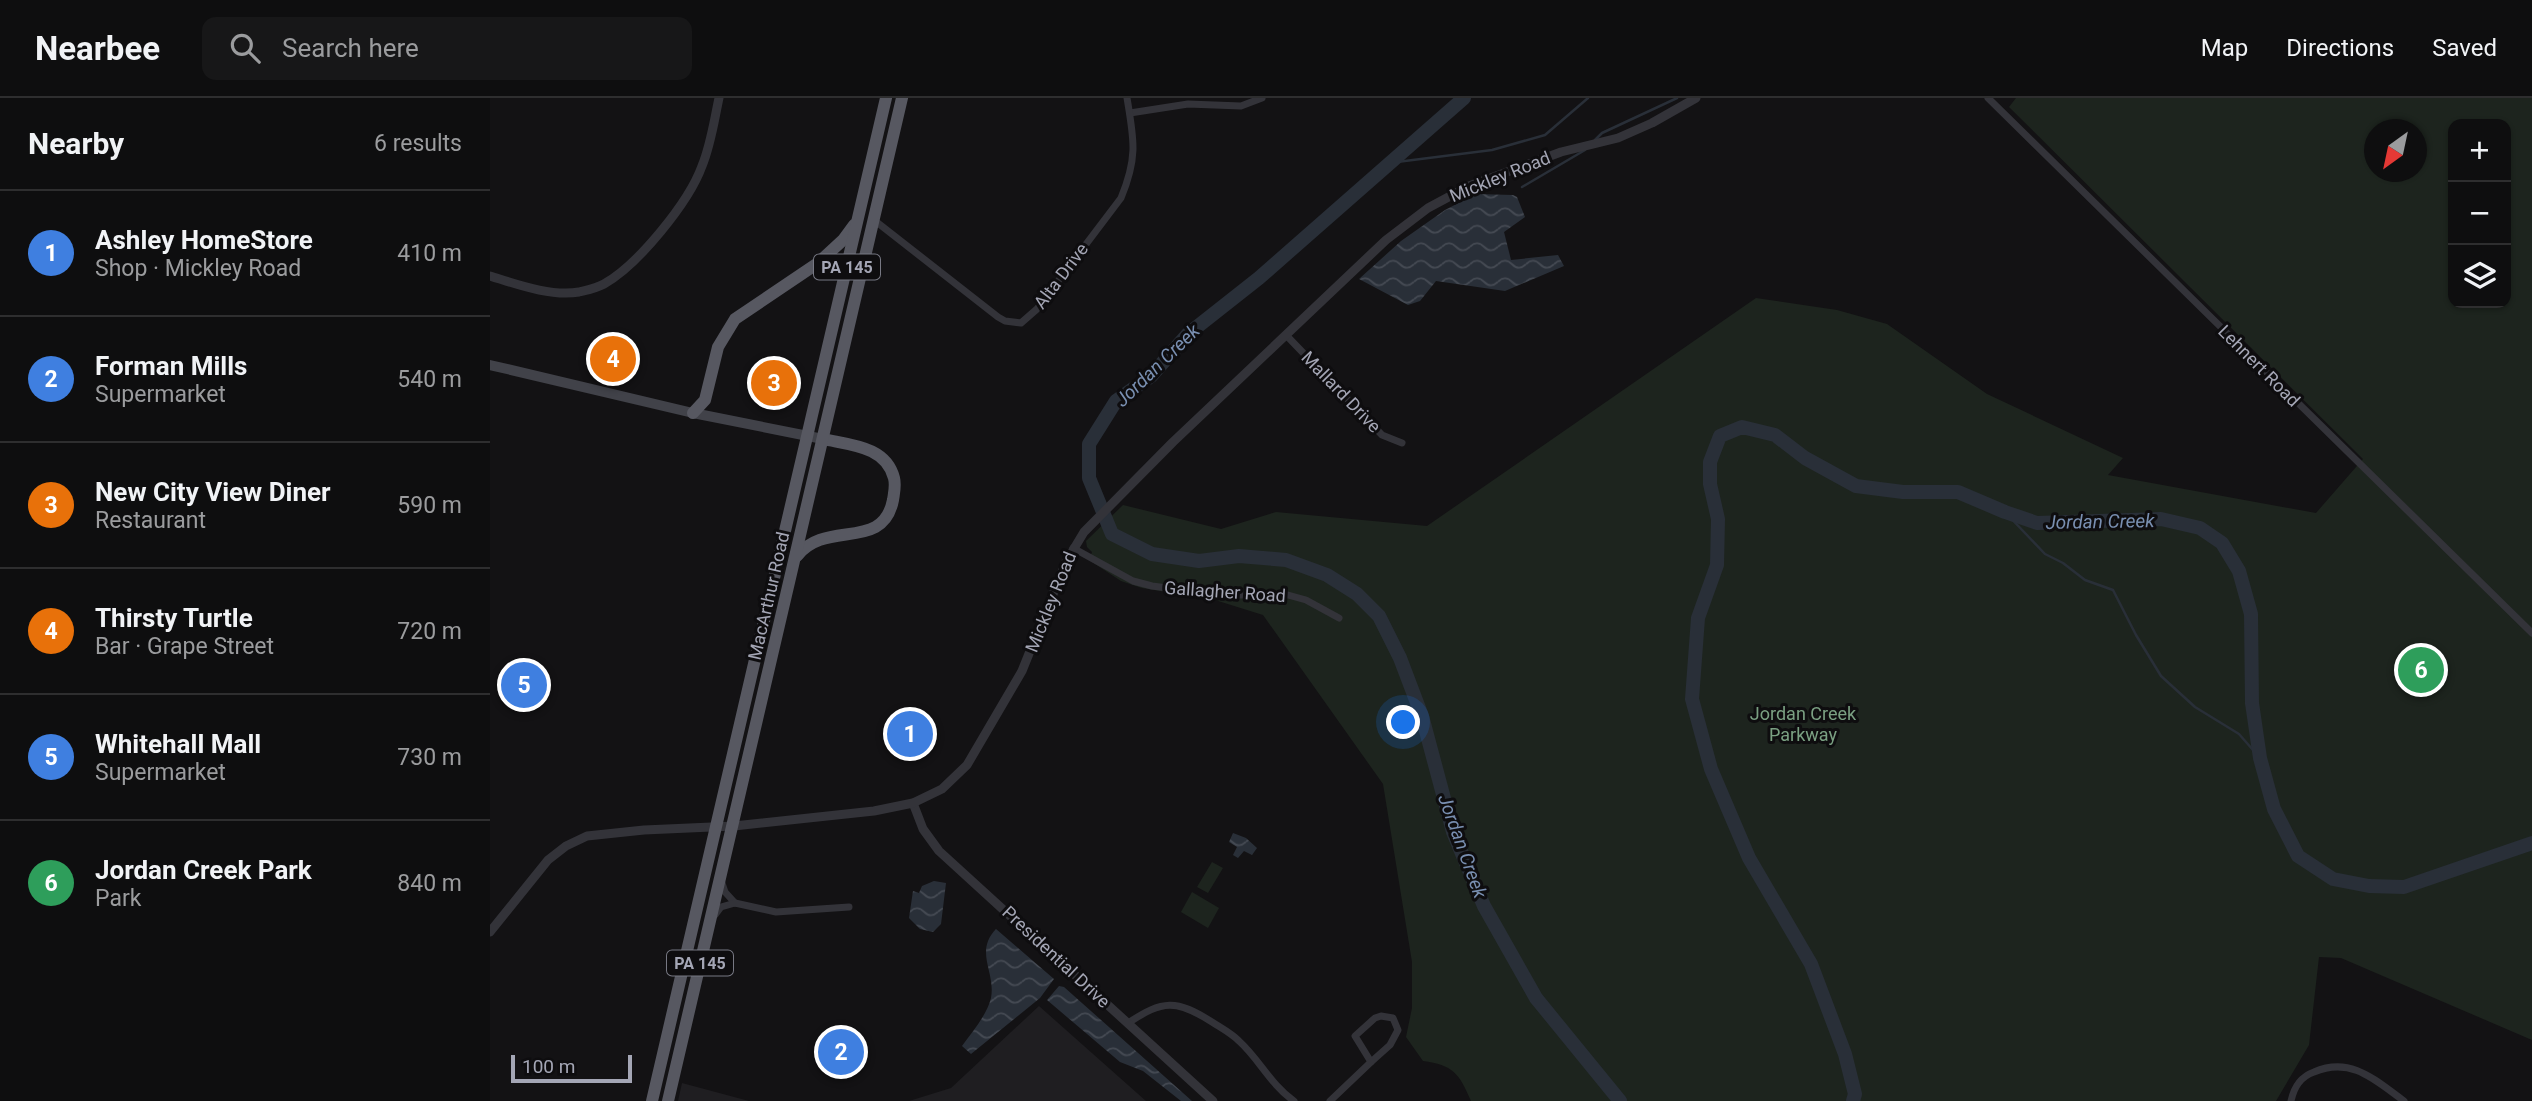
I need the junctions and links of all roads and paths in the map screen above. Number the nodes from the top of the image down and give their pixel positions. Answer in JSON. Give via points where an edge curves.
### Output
{"nodes":[{"id":1,"x":719,"y":98,"type":"edge"},
{"id":2,"x":886,"y":98,"type":"edge"},
{"id":3,"x":902,"y":98,"type":"edge"},
{"id":4,"x":1127,"y":98,"type":"edge"},
{"id":5,"x":1262,"y":98,"type":"edge"},
{"id":6,"x":1696,"y":98,"type":"edge"},
{"id":7,"x":1987,"y":98,"type":"edge"},
{"id":8,"x":1130,"y":113,"type":"junction"},
{"id":9,"x":859,"y":215,"type":"junction"},
{"id":10,"x":874,"y":220,"type":"junction"},
{"id":11,"x":490,"y":276,"type":"edge"},
{"id":12,"x":1286,"y":335,"type":"junction"},
{"id":13,"x":490,"y":365,"type":"edge"},
{"id":14,"x":692,"y":412,"type":"junction"},
{"id":15,"x":807,"y":436,"type":"junction"},
{"id":16,"x":823,"y":439,"type":"junction"},
{"id":17,"x":1402,"y":443,"type":"dead end"},
{"id":18,"x":1073,"y":548,"type":"junction"},
{"id":19,"x":795,"y":559,"type":"junction"},
{"id":20,"x":1339,"y":618,"type":"dead end"},
{"id":21,"x":2532,"y":634,"type":"edge"},
{"id":22,"x":913,"y":803,"type":"junction"},
{"id":23,"x":733,"y":826,"type":"junction"},
{"id":24,"x":716,"y":827,"type":"junction"},
{"id":25,"x":720,"y":879,"type":"junction"},
{"id":26,"x":735,"y":903,"type":"junction"},
{"id":27,"x":849,"y":907,"type":"dead end"},
{"id":28,"x":710,"y":921,"type":"junction"},
{"id":29,"x":490,"y":932,"type":"edge"},
{"id":30,"x":1128,"y":1023,"type":"junction"},
{"id":31,"x":1371,"y":1062,"type":"junction"},
{"id":32,"x":652,"y":1101,"type":"edge"},
{"id":33,"x":668,"y":1101,"type":"edge"},
{"id":34,"x":1213,"y":1101,"type":"edge"},
{"id":35,"x":1294,"y":1101,"type":"edge"},
{"id":36,"x":1330,"y":1101,"type":"edge"},
{"id":37,"x":2291,"y":1101,"type":"edge"},
{"id":38,"x":2404,"y":1101,"type":"edge"}],
"edges":[{"from":1,"to":11,"type":"street","via":[[711,141],[687,195],[619,275],[602,286],[576,293],[516,285]]},
{"from":2,"to":9,"type":"highway","name":"MacArthur Road","number":"PA 145"},
{"from":3,"to":10,"type":"highway","name":"MacArthur Road","number":"PA 145"},
{"from":4,"to":8,"type":"street","name":"Alta Drive"},
{"from":5,"to":8,"type":"street","via":[[1241,106],[1188,104]]},
{"from":6,"to":12,"type":"street","name":"Mickley Road","via":[[1601,144],[1469,186],[1428,208],[1386,240]]},
{"from":7,"to":21,"type":"street","name":"Lehnert Road"},
{"from":8,"to":10,"type":"street","name":"Alta Drive","via":[[1133,165],[1121,198],[1037,309],[1021,323],[998,317]]},
{"from":9,"to":14,"type":"highway","via":[[832,252],[735,318],[718,347],[705,400]]},
{"from":9,"to":15,"type":"highway","name":"MacArthur Road","number":"PA 145"},
{"from":10,"to":16,"type":"highway","name":"MacArthur Road","number":"PA 145"},
{"from":12,"to":17,"type":"street","name":"Mallard Drive","via":[[1382,435]]},
{"from":12,"to":18,"type":"street","name":"Mickley Road","via":[[1126,489]]},
{"from":13,"to":14,"type":"main road"},
{"from":14,"to":15,"type":"main road"},
{"from":15,"to":16,"type":"main road"},
{"from":15,"to":24,"type":"highway","name":"MacArthur Road","number":"PA 145"},
{"from":16,"to":19,"type":"highway","name":"MacArthur Road","number":"PA 145"},
{"from":16,"to":19,"type":"highway","via":[[868,449],[883,458],[895,481],[891,508],[876,527],[814,540]]},
{"from":18,"to":20,"type":"street","name":"Gallagher Road","via":[[1132,581],[1221,595],[1288,595]]},
{"from":18,"to":22,"type":"street","name":"Mickley Road","via":[[1023,671],[967,765],[942,789]]},
{"from":19,"to":23,"type":"highway","name":"MacArthur Road","number":"PA 145"},
{"from":22,"to":23,"type":"street","name":"Mickley Road"},
{"from":22,"to":30,"type":"street","name":"Presidential Drive","via":[[939,851]]},
{"from":23,"to":24,"type":"street","name":"Mickley Road"},
{"from":23,"to":25,"type":"highway","name":"MacArthur Road","number":"PA 145"},
{"from":24,"to":29,"type":"street","name":"Mickley Road","via":[[599,834],[574,842],[548,860]]},
{"from":24,"to":32,"type":"highway","name":"MacArthur Road","number":"PA 145"},
{"from":25,"to":26,"type":"street"},
{"from":25,"to":28,"type":"highway","name":"MacArthur Road","number":"PA 145"},
{"from":26,"to":27,"type":"street","via":[[776,912]]},
{"from":26,"to":28,"type":"street","via":[[721,907]]},
{"from":28,"to":33,"type":"highway","name":"MacArthur Road","number":"PA 145"},
{"from":30,"to":34,"type":"street","name":"Presidential Drive"},
{"from":30,"to":35,"type":"street","via":[[1159,1006],[1187,1007],[1239,1041]]},
{"from":31,"to":31,"type":"street","via":[[1395,1037],[1398,1025],[1393,1018],[1375,1018],[1356,1032],[1355,1040]]},
{"from":31,"to":36,"type":"street"},
{"from":37,"to":38,"type":"street","via":[[2296,1086],[2308,1074],[2336,1065],[2356,1069]]}]}
